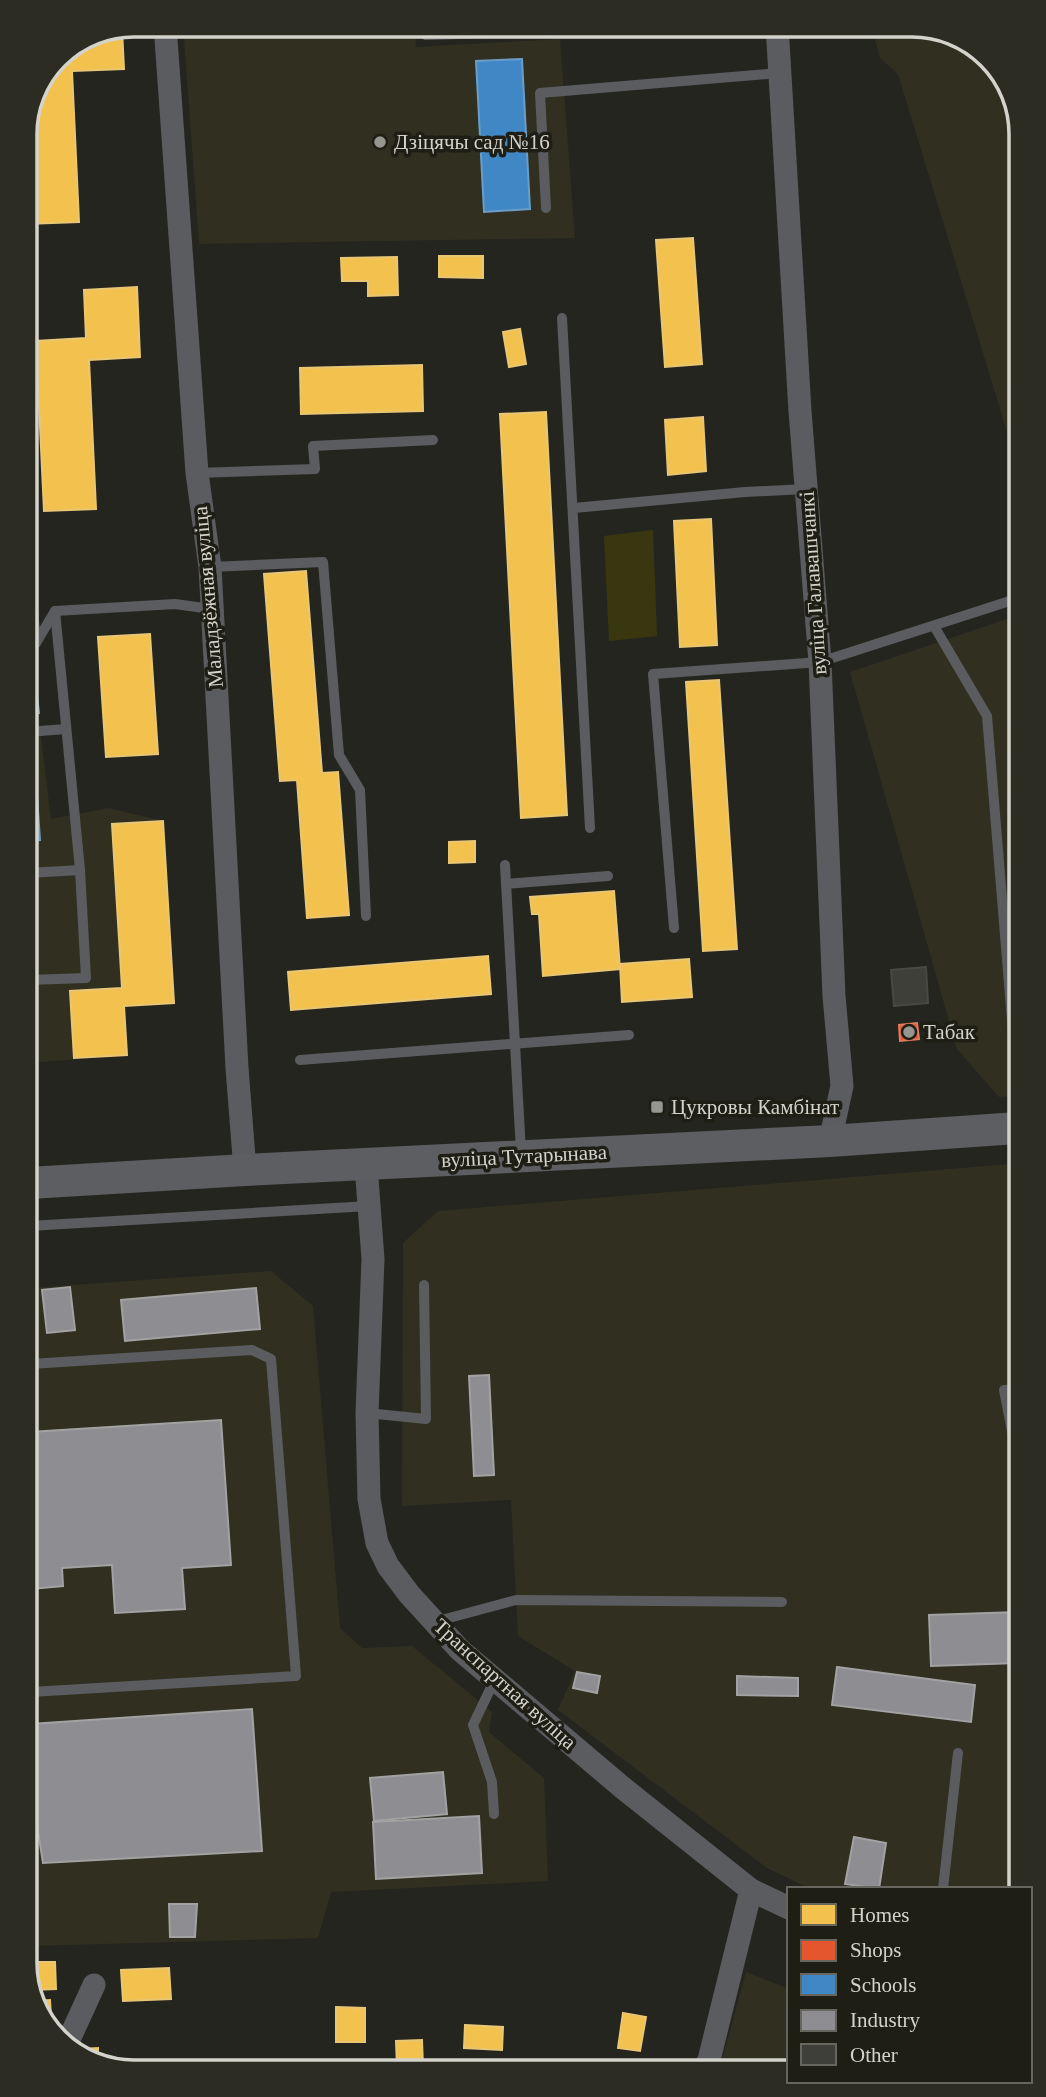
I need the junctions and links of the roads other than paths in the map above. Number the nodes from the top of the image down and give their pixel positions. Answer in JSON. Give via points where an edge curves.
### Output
{"nodes":[{"id":1,"x":167,"y":37,"type":"edge"},
{"id":2,"x":778,"y":37,"type":"edge"},
{"id":3,"x":780,"y":73,"type":"junction"},
{"id":4,"x":546,"y":208,"type":"dead end"},
{"id":5,"x":562,"y":318,"type":"dead end"},
{"id":6,"x":433,"y":440,"type":"dead end"},
{"id":7,"x":197,"y":473,"type":"junction"},
{"id":8,"x":807,"y":489,"type":"junction"},
{"id":9,"x":574,"y":508,"type":"junction"},
{"id":10,"x":209,"y":567,"type":"junction"},
{"id":11,"x":1009,"y":601,"type":"edge"},
{"id":12,"x":211,"y":609,"type":"junction"},
{"id":13,"x":55,"y":611,"type":"junction"},
{"id":14,"x":934,"y":626,"type":"junction"},
{"id":15,"x":37,"y":636,"type":"edge"},
{"id":16,"x":820,"y":662,"type":"junction"},
{"id":17,"x":66,"y":729,"type":"junction"},
{"id":18,"x":37,"y":731,"type":"edge"},
{"id":19,"x":590,"y":828,"type":"dead end"},
{"id":20,"x":505,"y":865,"type":"dead end"},
{"id":21,"x":80,"y":870,"type":"junction"},
{"id":22,"x":37,"y":872,"type":"edge"},
{"id":23,"x":608,"y":876,"type":"dead end"},
{"id":24,"x":506,"y":884,"type":"junction"},
{"id":25,"x":366,"y":916,"type":"dead end"},
{"id":26,"x":674,"y":928,"type":"dead end"},
{"id":27,"x":37,"y":980,"type":"edge"},
{"id":28,"x":1009,"y":984,"type":"edge"},
{"id":29,"x":629,"y":1035,"type":"dead end"},
{"id":30,"x":515,"y":1042,"type":"junction"},
{"id":31,"x":300,"y":1060,"type":"dead end"},
{"id":32,"x":1009,"y":1129,"type":"edge"},
{"id":33,"x":831,"y":1141,"type":"junction"},
{"id":34,"x":521,"y":1156,"type":"junction"},
{"id":35,"x":366,"y":1165,"type":"junction"},
{"id":36,"x":245,"y":1170,"type":"junction"},
{"id":37,"x":37,"y":1183,"type":"edge"},
{"id":38,"x":370,"y":1206,"type":"junction"},
{"id":39,"x":37,"y":1226,"type":"edge"},
{"id":40,"x":424,"y":1285,"type":"dead end"},
{"id":41,"x":37,"y":1364,"type":"edge"},
{"id":42,"x":1009,"y":1390,"type":"edge"},
{"id":43,"x":367,"y":1413,"type":"junction"},
{"id":44,"x":1009,"y":1416,"type":"edge"},
{"id":45,"x":782,"y":1602,"type":"dead end"},
{"id":46,"x":434,"y":1622,"type":"junction"},
{"id":47,"x":495,"y":1679,"type":"junction"},
{"id":48,"x":37,"y":1692,"type":"edge"},
{"id":49,"x":958,"y":1753,"type":"dead end"},
{"id":50,"x":494,"y":1814,"type":"dead end"},
{"id":51,"x":943,"y":1887,"type":"edge"},
{"id":52,"x":751,"y":1890,"type":"junction"},
{"id":53,"x":787,"y":1907,"type":"edge"},
{"id":54,"x":94,"y":1985,"type":"dead end"},
{"id":55,"x":70,"y":2036,"type":"edge"},
{"id":56,"x":709,"y":2060,"type":"edge"}],
"edges":[{"from":1,"to":7,"type":"street","name":"Маладзёжная вуліца"},
{"from":2,"to":3,"type":"street","name":"вуліца Галавашчанкі"},
{"from":3,"to":4,"type":"lane","via":[[540,93]]},
{"from":3,"to":8,"type":"street","name":"вуліца Галавашчанкі"},
{"from":5,"to":9,"type":"lane"},
{"from":6,"to":7,"type":"lane","via":[[313,446],[315,468]]},
{"from":7,"to":10,"type":"street","name":"Маладзёжная вуліца"},
{"from":8,"to":9,"type":"lane"},
{"from":8,"to":16,"type":"street","name":"вуліца Галавашчанкі"},
{"from":9,"to":19,"type":"lane"},
{"from":10,"to":12,"type":"street","name":"Маладзёжная вуліца"},
{"from":10,"to":25,"type":"lane","via":[[323,562],[339,755],[359,790]]},
{"from":11,"to":14,"type":"lane"},
{"from":12,"to":13,"type":"lane","via":[[175,604]]},
{"from":12,"to":36,"type":"street","name":"Маладзёжная вуліца"},
{"from":13,"to":15,"type":"lane"},
{"from":13,"to":17,"type":"lane"},
{"from":14,"to":16,"type":"lane"},
{"from":14,"to":28,"type":"lane","via":[[987,716]]},
{"from":16,"to":26,"type":"lane","via":[[653,674]]},
{"from":16,"to":33,"type":"street","name":"вуліца Галавашчанкі","via":[[842,1086]]},
{"from":17,"to":18,"type":"lane"},
{"from":17,"to":21,"type":"lane"},
{"from":20,"to":24,"type":"lane"},
{"from":21,"to":22,"type":"lane"},
{"from":21,"to":27,"type":"lane","via":[[86,978]]},
{"from":23,"to":24,"type":"lane"},
{"from":24,"to":30,"type":"lane"},
{"from":29,"to":30,"type":"lane"},
{"from":30,"to":31,"type":"lane"},
{"from":30,"to":34,"type":"lane"},
{"from":32,"to":33,"type":"street","name":"вуліца Тутарынава"},
{"from":33,"to":34,"type":"street","name":"вуліца Тутарынава"},
{"from":34,"to":35,"type":"street","name":"вуліца Тутарынава"},
{"from":35,"to":36,"type":"street","name":"вуліца Тутарынава"},
{"from":35,"to":38,"type":"street","name":"Транспартная вуліца"},
{"from":36,"to":37,"type":"street","name":"вуліца Тутарынава"},
{"from":38,"to":39,"type":"lane"},
{"from":38,"to":43,"type":"street","name":"Транспартная вуліца","via":[[373,1259]]},
{"from":40,"to":43,"type":"lane","via":[[426,1419]]},
{"from":41,"to":48,"type":"lane","via":[[252,1350],[271,1359],[296,1675]]},
{"from":42,"to":44,"type":"lane","via":[[1004,1390]]},
{"from":43,"to":46,"type":"street","name":"Транспартная вуліца","via":[[369,1499],[377,1543],[388,1566]]},
{"from":45,"to":46,"type":"lane","via":[[516,1600]]},
{"from":46,"to":47,"type":"street","name":"Транспартная вуліца"},
{"from":47,"to":50,"type":"lane","via":[[473,1725],[492,1782]]},
{"from":47,"to":52,"type":"street","name":"Транспартная вуліца"},
{"from":49,"to":51,"type":"lane"},
{"from":52,"to":53,"type":"street","name":"Транспартная вуліца"},
{"from":52,"to":56,"type":"street"},
{"from":54,"to":55,"type":"street"}]}
